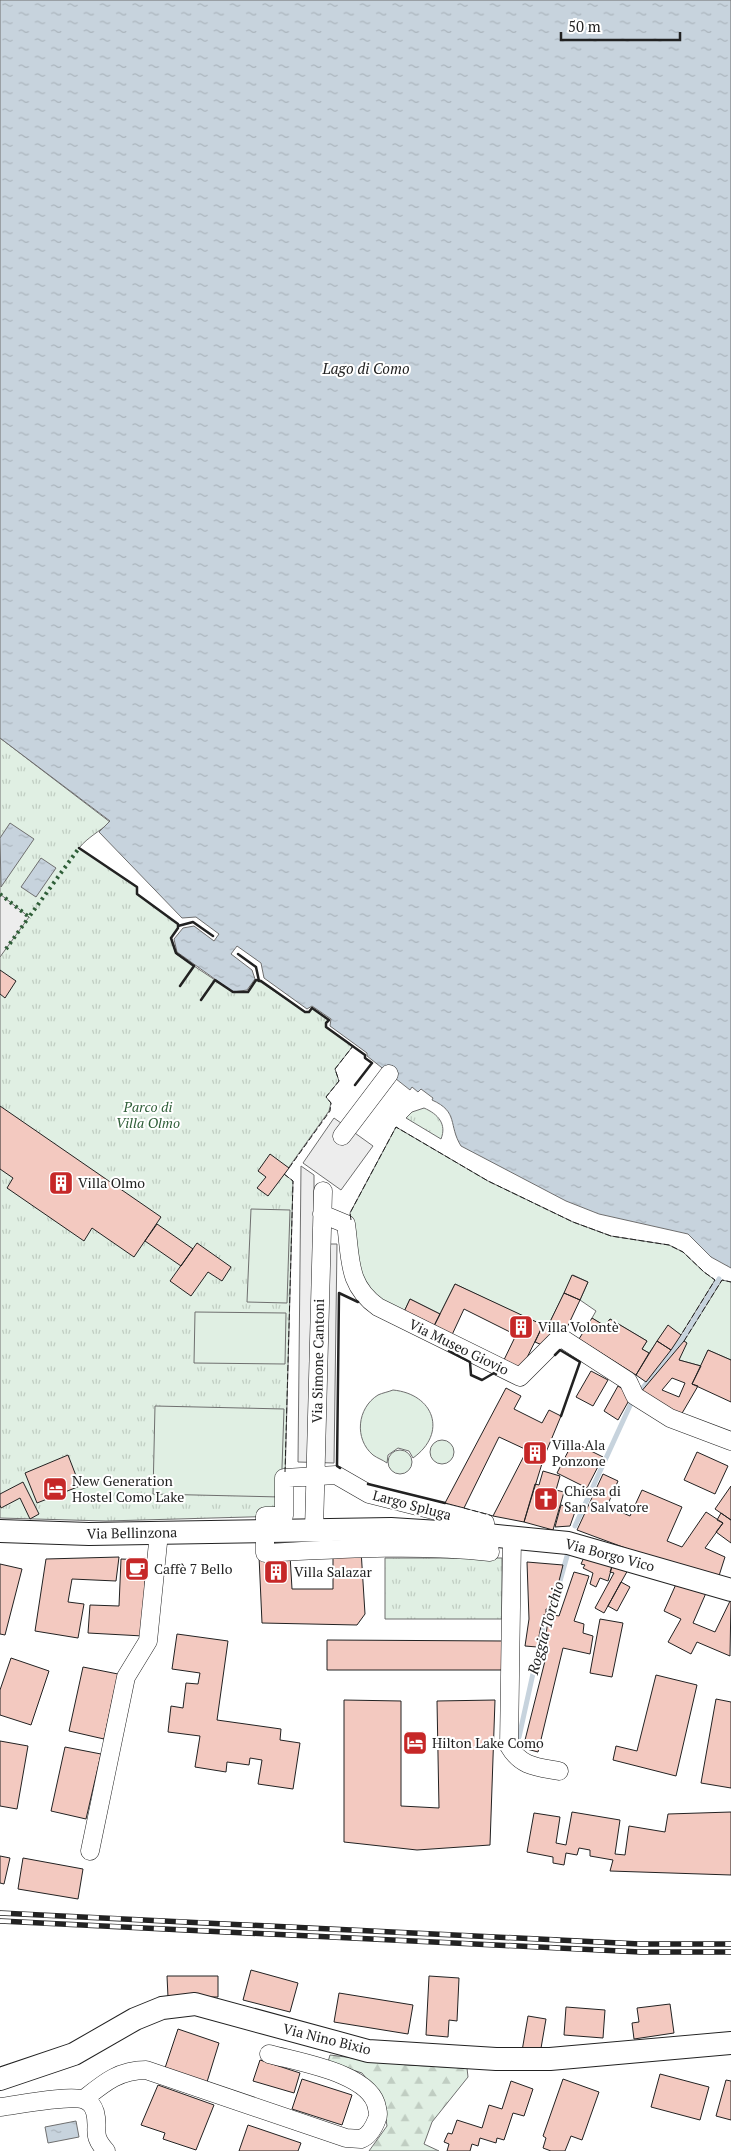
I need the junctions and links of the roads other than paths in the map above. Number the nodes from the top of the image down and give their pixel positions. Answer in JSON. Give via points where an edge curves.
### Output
{"nodes":[{"id":1,"x":389,"y":1074,"type":"dead end"},
{"id":2,"x":342,"y":1136,"type":"dead end"},
{"id":3,"x":323,"y":1191,"type":"dead end"},
{"id":4,"x":322,"y":1214,"type":"junction"},
{"id":5,"x":731,"y":1441,"type":"edge"},
{"id":6,"x":315,"y":1476,"type":"junction"},
{"id":7,"x":314,"y":1530,"type":"junction"},
{"id":8,"x":0,"y":1531,"type":"edge"},
{"id":9,"x":264,"y":1532,"type":"junction"},
{"id":10,"x":159,"y":1533,"type":"junction"},
{"id":11,"x":487,"y":1535,"type":"junction"},
{"id":12,"x":512,"y":1538,"type":"junction"},
{"id":13,"x":731,"y":1590,"type":"edge"},
{"id":14,"x":559,"y":1771,"type":"dead end"},
{"id":15,"x":90,"y":1851,"type":"dead end"},
{"id":16,"x":731,"y":2043,"type":"edge"},
{"id":17,"x":269,"y":2054,"type":"dead end"},
{"id":18,"x":0,"y":2079,"type":"edge"},
{"id":19,"x":84,"y":2099,"type":"junction"},
{"id":20,"x":0,"y":2107,"type":"edge"},
{"id":21,"x":97,"y":2147,"type":"edge"}],
"edges":[{"from":1,"to":2,"type":"street"},
{"from":3,"to":4,"type":"street","name":"Via Simone Cantoni"},
{"from":4,"to":5,"type":"street","name":"Via Museo Giovio","via":[[346,1224],[356,1285],[378,1307],[520,1377],[560,1337],[628,1381],[635,1396],[670,1418]]},
{"from":4,"to":6,"type":"street","name":"Via Simone Cantoni"},
{"from":6,"to":7,"type":"street","name":"Via Simone Cantoni"},
{"from":6,"to":9,"type":"street","name":"Largo Spluga","via":[[284,1478],[284,1516],[265,1516]]},
{"from":6,"to":11,"type":"street","name":"Largo Spluga","via":[[336,1475],[369,1494],[485,1524]]},
{"from":7,"to":9,"type":"main road","name":"Largo Spluga"},
{"from":7,"to":11,"type":"main road","name":"Largo Spluga","via":[[391,1529]]},
{"from":8,"to":10,"type":"main road","name":"Via Bellinzona"},
{"from":9,"to":10,"type":"main road","name":"Via Bellinzona"},
{"from":9,"to":11,"type":"street","via":[[265,1553],[447,1547],[490,1552]]},
{"from":10,"to":15,"type":"street","via":[[148,1641],[126,1677]]},
{"from":11,"to":12,"type":"main road","name":"Via Borgo Vico"},
{"from":12,"to":13,"type":"main road","name":"Via Borgo Vico","via":[[568,1543]]},
{"from":12,"to":14,"type":"street","via":[[509,1746],[515,1757],[525,1764]]},
{"from":16,"to":18,"type":"main road","name":"Via Nino Bixio","via":[[550,2059],[368,2051],[195,2004],[162,2008],[135,2019],[74,2054]]},
{"from":17,"to":19,"type":"street","via":[[358,2082],[376,2102],[379,2116],[372,2130],[361,2139],[346,2138],[146,2070],[111,2078]]},
{"from":19,"to":20,"type":"street"},
{"from":19,"to":21,"type":"street","via":[[92,2104],[95,2114]]}]}
